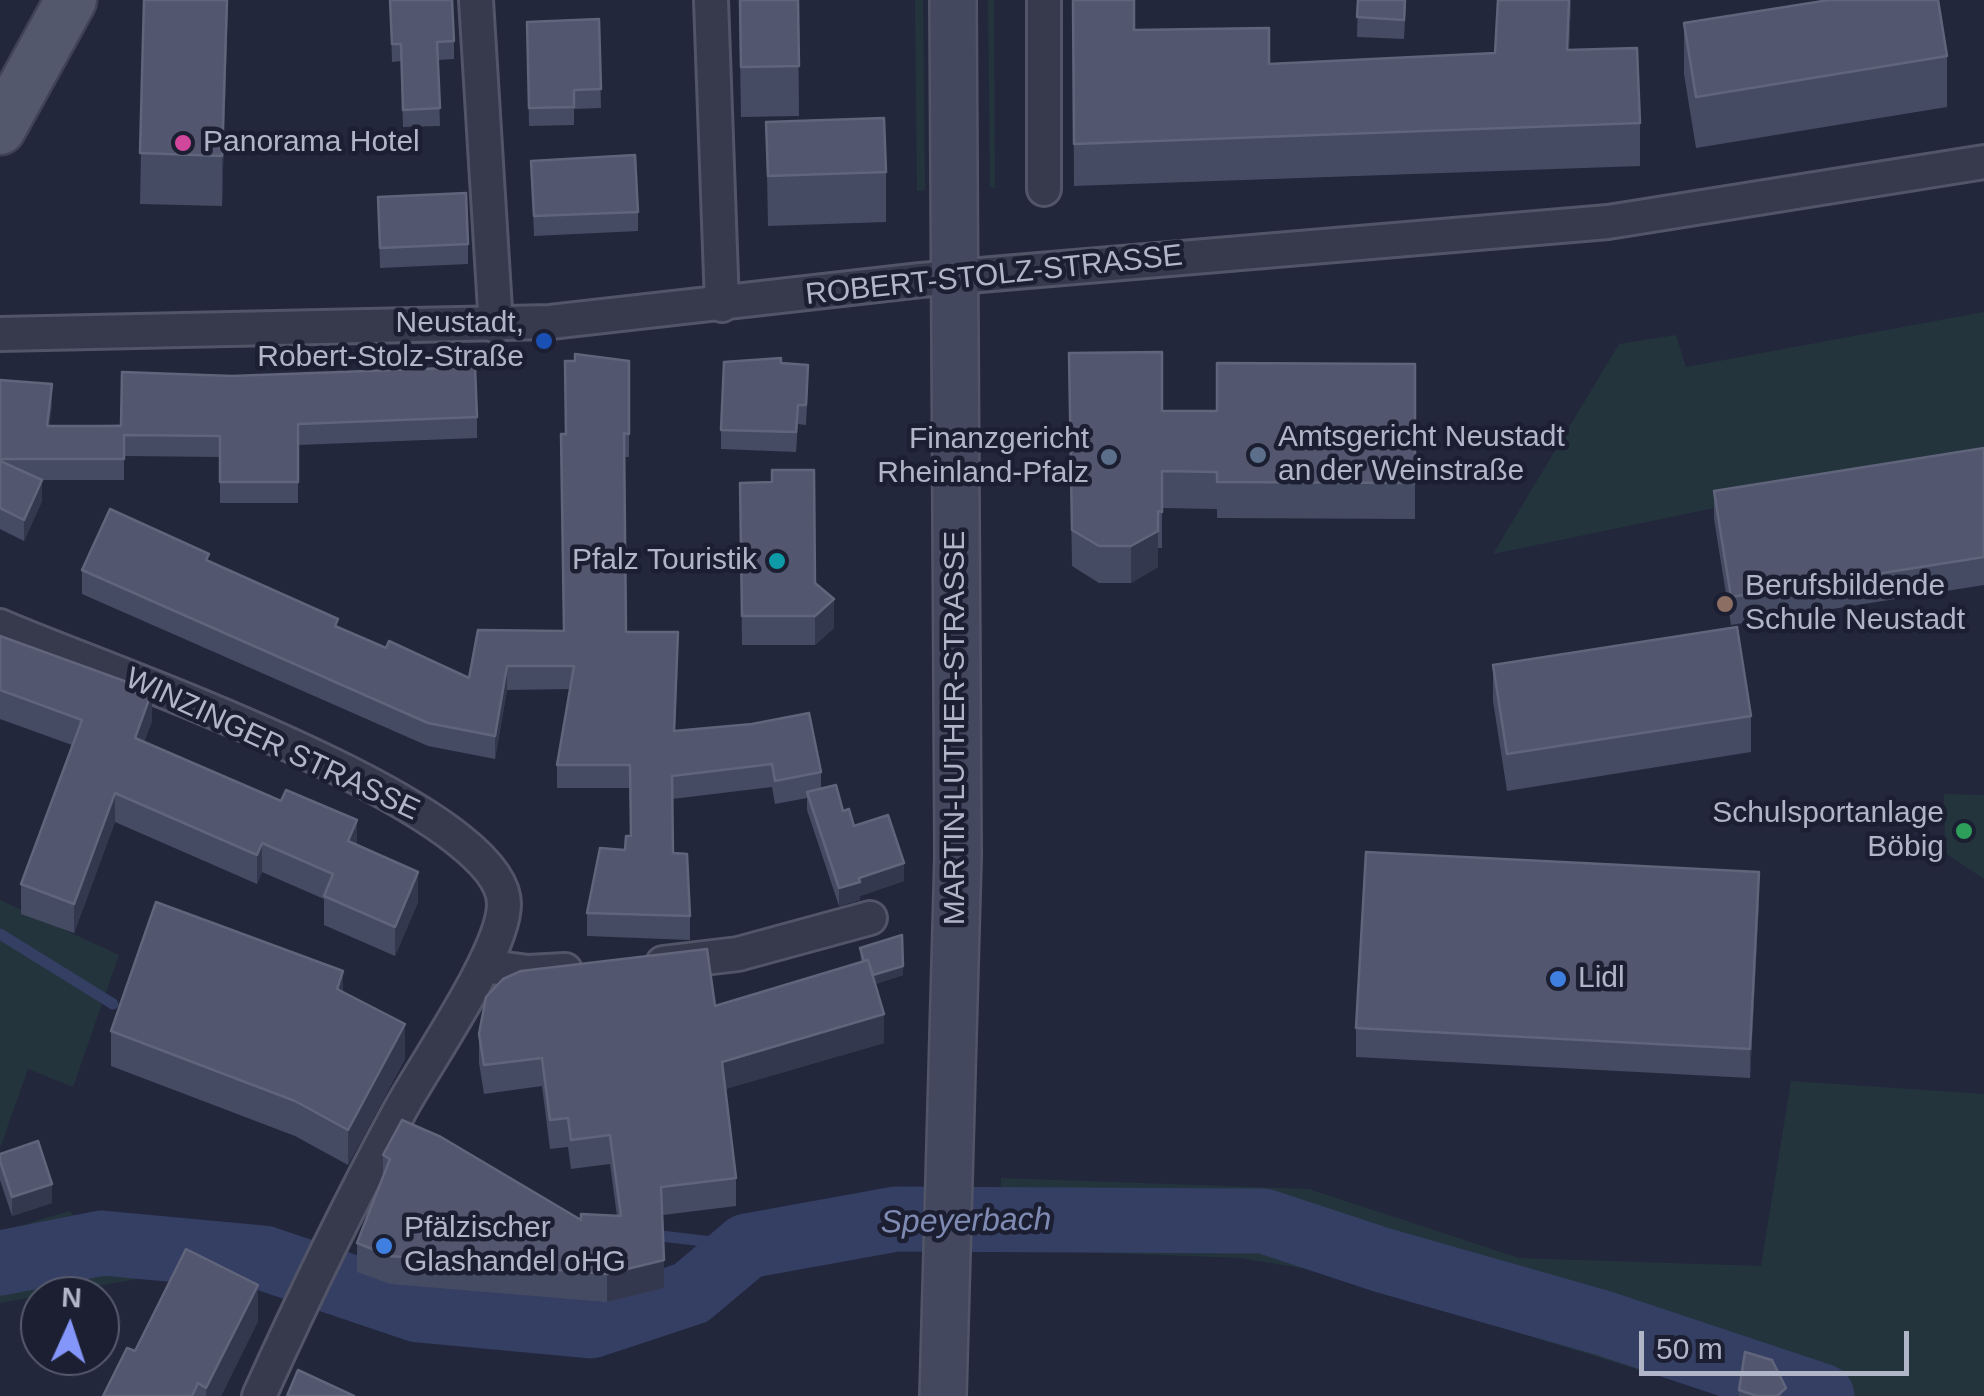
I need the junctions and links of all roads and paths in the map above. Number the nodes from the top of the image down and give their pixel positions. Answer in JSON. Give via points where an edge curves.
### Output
{"nodes":[{"id":1,"x":71,"y":0,"type":"edge"},
{"id":2,"x":476,"y":0,"type":"edge"},
{"id":3,"x":711,"y":0,"type":"edge"},
{"id":4,"x":953,"y":0,"type":"edge"},
{"id":5,"x":1044,"y":0,"type":"edge"},
{"id":6,"x":0,"y":129,"type":"edge"},
{"id":7,"x":1984,"y":162,"type":"edge"},
{"id":8,"x":1044,"y":189,"type":"dead end"},
{"id":9,"x":954,"y":278,"type":"junction"},
{"id":10,"x":722,"y":305,"type":"junction"},
{"id":11,"x":496,"y":326,"type":"junction"},
{"id":12,"x":0,"y":334,"type":"edge"},
{"id":13,"x":0,"y":626,"type":"edge"},
{"id":14,"x":870,"y":918,"type":"dead end"},
{"id":15,"x":484,"y":966,"type":"junction"},
{"id":16,"x":630,"y":966,"type":"edge"},
{"id":17,"x":594,"y":968,"type":"edge"},
{"id":18,"x":259,"y":1396,"type":"edge"},
{"id":19,"x":943,"y":1396,"type":"edge"}],
"edges":[{"from":1,"to":6,"type":"main road"},
{"from":2,"to":11,"type":"street"},
{"from":3,"to":10,"type":"street"},
{"from":4,"to":9,"type":"street","name":"MARTIN-LUTHER-STRASSE"},
{"from":5,"to":8,"type":"street"},
{"from":7,"to":9,"type":"street","name":"ROBERT-STOLZ-STRASSE","via":[[1608,222]]},
{"from":9,"to":10,"type":"street","name":"ROBERT-STOLZ-STRASSE"},
{"from":9,"to":19,"type":"street","name":"MARTIN-LUTHER-STRASSE","via":[[958,856]]},
{"from":10,"to":11,"type":"street","name":"ROBERT-STOLZ-STRASSE"},
{"from":11,"to":12,"type":"street","name":"ROBERT-STOLZ-STRASSE"},
{"from":13,"to":15,"type":"street","name":"WINZINGER STRASSE","via":[[350,774],[447,827],[492,870],[504,903]]},
{"from":14,"to":16,"type":"street","via":[[738,954]]},
{"from":15,"to":17,"type":"street","via":[[528,972]]},
{"from":15,"to":18,"type":"street","name":"WINZINGER STRASSE","via":[[398,1114]]}]}
